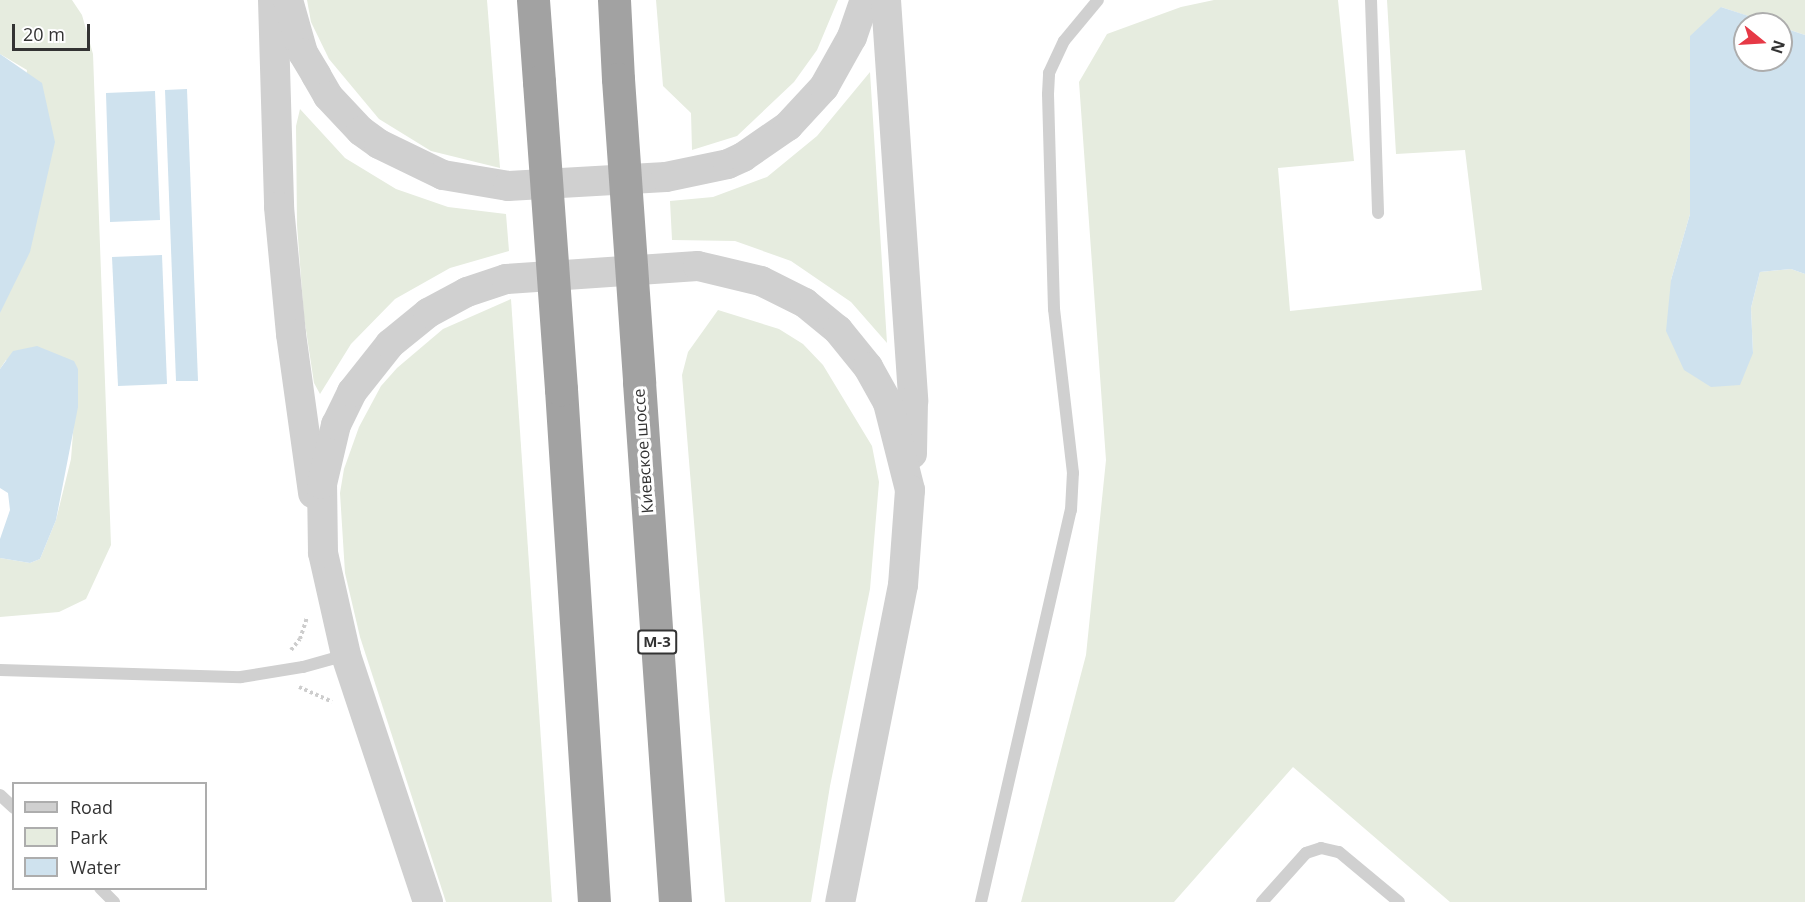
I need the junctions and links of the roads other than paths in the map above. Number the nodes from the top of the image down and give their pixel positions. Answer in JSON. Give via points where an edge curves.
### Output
{"nodes":[{"id":1,"x":273,"y":0,"type":"edge"},
{"id":2,"x":288,"y":0,"type":"edge"},
{"id":3,"x":533,"y":0,"type":"edge"},
{"id":4,"x":614,"y":0,"type":"edge"},
{"id":5,"x":865,"y":0,"type":"edge"},
{"id":6,"x":886,"y":0,"type":"edge"},
{"id":7,"x":1098,"y":0,"type":"edge"},
{"id":8,"x":1371,"y":0,"type":"edge"},
{"id":9,"x":1378,"y":213,"type":"dead end"},
{"id":10,"x":910,"y":490,"type":"junction"},
{"id":11,"x":321,"y":536,"type":"junction"},
{"id":12,"x":346,"y":654,"type":"junction"},
{"id":13,"x":0,"y":670,"type":"edge"},
{"id":14,"x":0,"y":795,"type":"edge"},
{"id":15,"x":12,"y":806,"type":"edge"},
{"id":16,"x":102,"y":890,"type":"edge"},
{"id":17,"x":114,"y":902,"type":"edge"},
{"id":18,"x":428,"y":902,"type":"edge"},
{"id":19,"x":594,"y":902,"type":"edge"},
{"id":20,"x":675,"y":902,"type":"edge"},
{"id":21,"x":840,"y":902,"type":"edge"},
{"id":22,"x":981,"y":902,"type":"edge"},
{"id":23,"x":1262,"y":902,"type":"edge"},
{"id":24,"x":1398,"y":902,"type":"edge"}],
"edges":[{"from":1,"to":11,"type":"street","via":[[284,275]]},
{"from":2,"to":5,"type":"street","via":[[300,45],[316,75],[328,96],[361,131],[435,172],[466,182],[508,186],[666,177],[728,164],[743,157],[788,126],[824,87],[852,37]]},
{"from":3,"to":19,"type":"highway","bridge":true},
{"from":4,"to":20,"type":"highway","name":"Киевское шоссе","number":"М-3","bridge":true},
{"from":6,"to":10,"type":"street","via":[[913,401]]},
{"from":7,"to":22,"type":"lane","via":[[1064,41],[1049,73],[1054,309],[1073,473],[1071,510]]},
{"from":8,"to":9,"type":"lane"},
{"from":10,"to":11,"type":"street","via":[[891,412],[868,368],[828,320],[791,296],[747,276],[712,266],[506,279],[467,292],[428,313],[390,344],[364,375],[330,441],[322,484]]},
{"from":10,"to":21,"type":"street","via":[[903,585]]},
{"from":11,"to":12,"type":"street"},
{"from":12,"to":13,"type":"lane","via":[[275,673],[241,677]]},
{"from":12,"to":18,"type":"street"},
{"from":14,"to":15,"type":"lane"},
{"from":16,"to":17,"type":"lane"},
{"from":23,"to":24,"type":"lane","via":[[1306,853],[1321,848],[1339,852]]}]}
